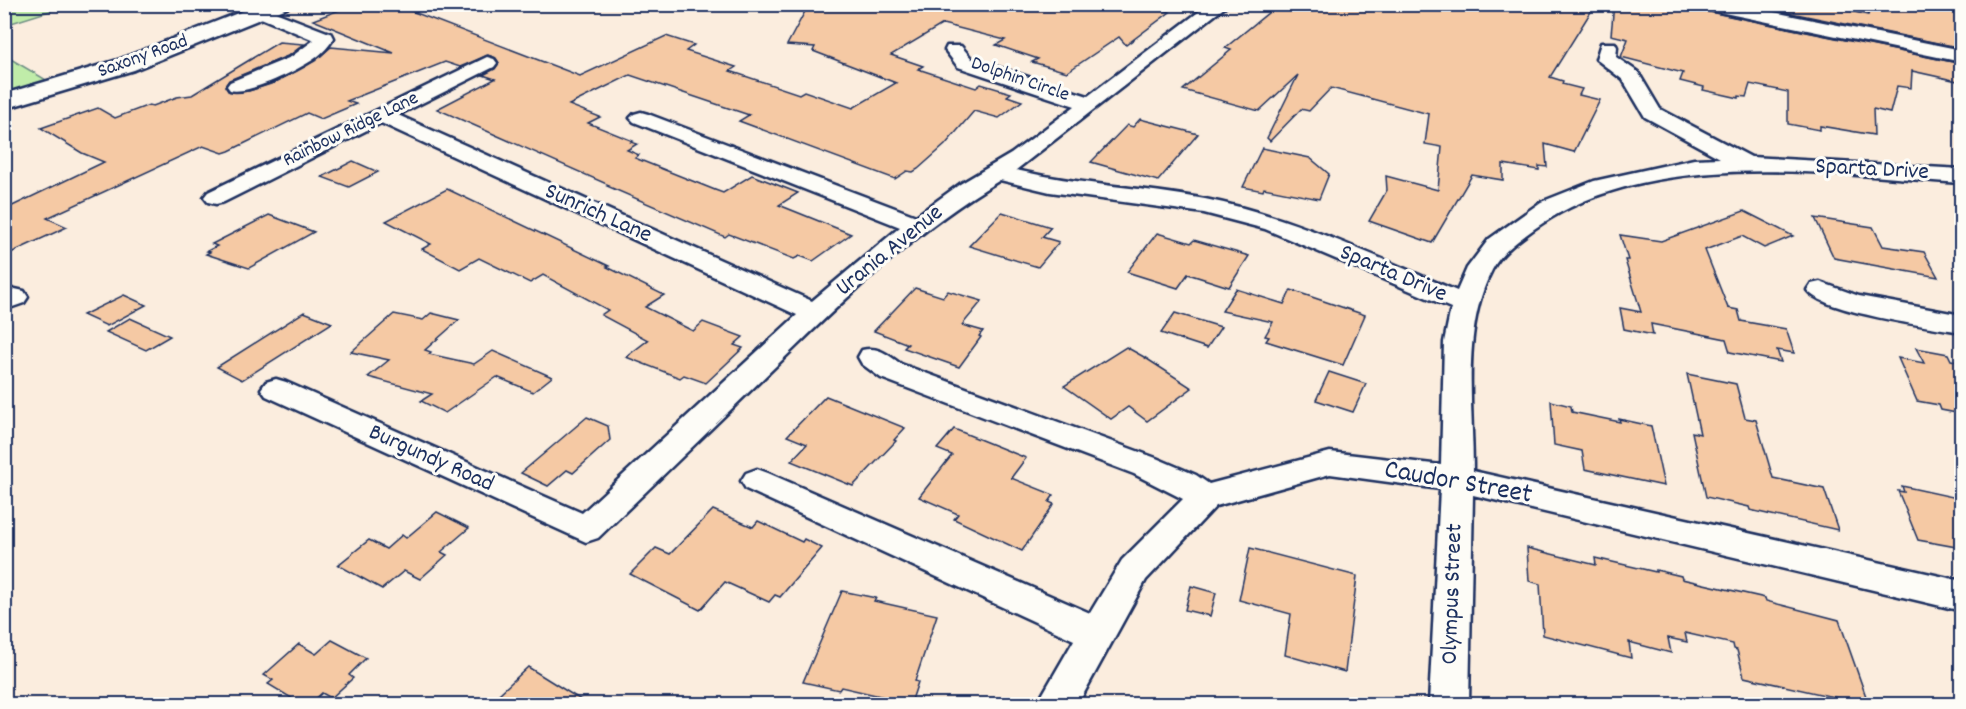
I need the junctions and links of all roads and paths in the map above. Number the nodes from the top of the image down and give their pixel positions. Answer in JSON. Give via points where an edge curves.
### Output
{"nodes":[{"id":1,"x":1705,"y":4,"type":"edge"},
{"id":2,"x":1212,"y":6,"type":"edge"},
{"id":3,"x":271,"y":8,"type":"edge"},
{"id":4,"x":1608,"y":47,"type":"dead end"},
{"id":5,"x":954,"y":50,"type":"dead end"},
{"id":6,"x":1962,"y":56,"type":"edge"},
{"id":7,"x":487,"y":63,"type":"dead end"},
{"id":8,"x":237,"y":86,"type":"dead end"},
{"id":9,"x":4,"y":102,"type":"edge"},
{"id":10,"x":1091,"y":104,"type":"junction"},
{"id":11,"x":380,"y":115,"type":"junction"},
{"id":12,"x":641,"y":118,"type":"dead end"},
{"id":13,"x":1746,"y":164,"type":"junction"},
{"id":14,"x":995,"y":172,"type":"junction"},
{"id":15,"x":1962,"y":176,"type":"edge"},
{"id":16,"x":216,"y":197,"type":"dead end"},
{"id":17,"x":918,"y":225,"type":"junction"},
{"id":18,"x":1820,"y":290,"type":"dead end"},
{"id":19,"x":1465,"y":304,"type":"junction"},
{"id":20,"x":815,"y":313,"type":"junction"},
{"id":21,"x":1962,"y":324,"type":"edge"},
{"id":22,"x":872,"y":357,"type":"dead end"},
{"id":23,"x":276,"y":389,"type":"dead end"},
{"id":24,"x":1456,"y":479,"type":"junction"},
{"id":25,"x":757,"y":481,"type":"dead end"},
{"id":26,"x":1205,"y":497,"type":"junction"},
{"id":27,"x":586,"y":529,"type":"joint"},
{"id":28,"x":1962,"y":596,"type":"edge"},
{"id":29,"x":1097,"y":633,"type":"junction"},
{"id":30,"x":1057,"y":705,"type":"edge"},
{"id":31,"x":1449,"y":705,"type":"edge"}],
"edges":[{"from":1,"to":6,"type":"street"},
{"from":2,"to":10,"type":"street","name":"Urania Avenue"},
{"from":3,"to":8,"type":"street","via":[[325,38],[320,48]]},
{"from":3,"to":9,"type":"main road","name":"Saxony Road","via":[[126,65]]},
{"from":4,"to":13,"type":"street","via":[[1606,59],[1631,76],[1652,113]]},
{"from":5,"to":10,"type":"street","name":"Dolphin Circle","via":[[965,63]]},
{"from":7,"to":11,"type":"street","name":"Rainbow Ridge Lane"},
{"from":10,"to":14,"type":"street","name":"Urania Avenue","via":[[1019,159]]},
{"from":11,"to":16,"type":"street","name":"Rainbow Ridge Lane"},
{"from":11,"to":20,"type":"street","name":"Sunrich Lane"},
{"from":12,"to":17,"type":"street"},
{"from":13,"to":15,"type":"street","name":"Sparta Drive"},
{"from":13,"to":19,"type":"street","name":"Sparta Drive","via":[[1666,171],[1594,188],[1549,207],[1498,244],[1480,268]]},
{"from":14,"to":17,"type":"street","name":"Urania Avenue"},
{"from":14,"to":19,"type":"street","name":"Sparta Drive","via":[[1050,185],[1205,206],[1274,224]]},
{"from":17,"to":20,"type":"street","name":"Urania Avenue"},
{"from":18,"to":21,"type":"street","via":[[1852,303]]},
{"from":19,"to":24,"type":"street","name":"Olympus Street","via":[[1458,342]]},
{"from":20,"to":27,"type":"street","name":"Urania Avenue"},
{"from":22,"to":26,"type":"street","via":[[891,371],[1145,466]]},
{"from":23,"to":27,"type":"street","name":"Burgundy Road"},
{"from":24,"to":26,"type":"street","name":"Caudor Street","via":[[1330,463]]},
{"from":24,"to":28,"type":"street","name":"Caudor Street"},
{"from":24,"to":31,"type":"street","name":"Olympus Street"},
{"from":25,"to":29,"type":"street"},
{"from":26,"to":29,"type":"street","via":[[1134,570]]},
{"from":29,"to":30,"type":"street"}]}
